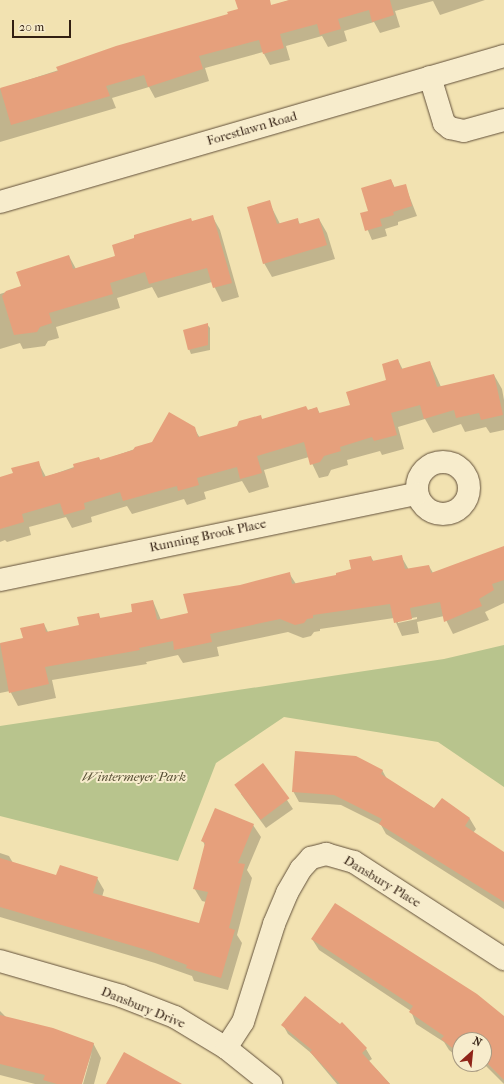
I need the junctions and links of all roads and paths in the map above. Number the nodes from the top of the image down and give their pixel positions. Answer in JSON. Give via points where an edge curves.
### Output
{"nodes":[{"id":1,"x":504,"y":56,"type":"edge"},
{"id":2,"x":430,"y":77,"type":"junction"},
{"id":3,"x":504,"y":120,"type":"edge"},
{"id":4,"x":0,"y":202,"type":"edge"},
{"id":5,"x":417,"y":494,"type":"dead end"},
{"id":6,"x":0,"y":580,"type":"edge"},
{"id":7,"x":504,"y":959,"type":"edge"},
{"id":8,"x":0,"y":961,"type":"edge"},
{"id":9,"x":226,"y":1048,"type":"junction"},
{"id":10,"x":271,"y":1084,"type":"edge"}],
"edges":[{"from":1,"to":2,"type":"street","name":"Forestlawn Road"},
{"from":2,"to":3,"type":"street","via":[[444,124],[450,128],[464,131]]},
{"from":2,"to":4,"type":"street","name":"Forestlawn Road"},
{"from":5,"to":6,"type":"street","name":"Running Brook Place"},
{"from":7,"to":9,"type":"street","name":"Dansbury Place","via":[[354,862],[326,854],[311,858],[301,869],[287,893],[274,924],[243,1022]]},
{"from":8,"to":9,"type":"street","name":"Dansbury Drive","via":[[121,996],[175,1017]]},
{"from":9,"to":10,"type":"street","name":"Dansbury Drive"}]}
